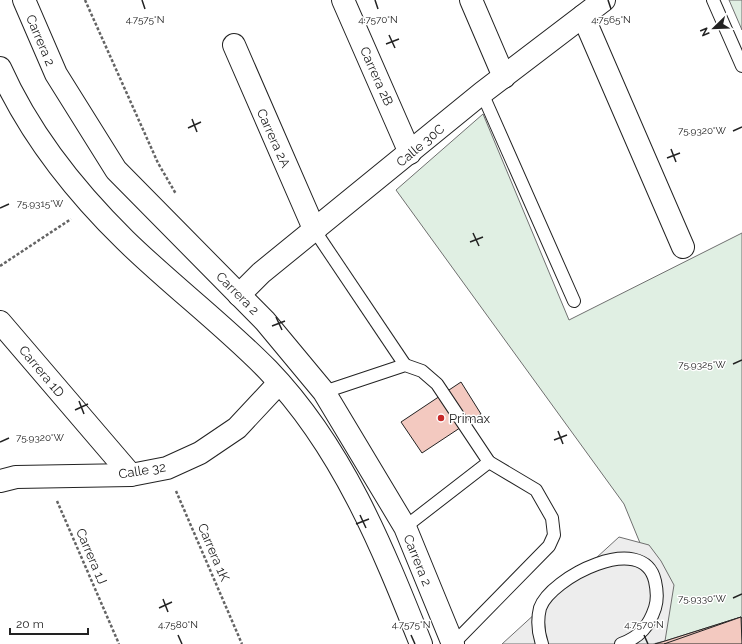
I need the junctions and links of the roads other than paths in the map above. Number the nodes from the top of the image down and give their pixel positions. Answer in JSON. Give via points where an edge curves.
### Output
{"nodes":[{"id":1,"x":24,"y":0,"type":"edge"},
{"id":2,"x":343,"y":0,"type":"edge"},
{"id":3,"x":471,"y":0,"type":"edge"},
{"id":4,"x":713,"y":0,"type":"edge"},
{"id":5,"x":601,"y":1,"type":"edge"},
{"id":6,"x":583,"y":16,"type":"junction"},
{"id":7,"x":234,"y":45,"type":"dead end"},
{"id":8,"x":742,"y":66,"type":"edge"},
{"id":9,"x":0,"y":68,"type":"edge"},
{"id":10,"x":504,"y":77,"type":"junction"},
{"id":11,"x":482,"y":93,"type":"junction"},
{"id":12,"x":410,"y":153,"type":"junction"},
{"id":13,"x":315,"y":231,"type":"junction"},
{"id":14,"x":683,"y":247,"type":"dead end"},
{"id":15,"x":239,"y":294,"type":"junction"},
{"id":16,"x":574,"y":301,"type":"dead end"},
{"id":17,"x":0,"y":322,"type":"edge"},
{"id":18,"x":405,"y":365,"type":"junction"},
{"id":19,"x":279,"y":383,"type":"junction"},
{"id":20,"x":324,"y":392,"type":"junction"},
{"id":21,"x":489,"y":462,"type":"junction"},
{"id":22,"x":131,"y":475,"type":"junction"},
{"id":23,"x":0,"y":481,"type":"edge"},
{"id":24,"x":405,"y":526,"type":"junction"},
{"id":25,"x":421,"y":644,"type":"edge"},
{"id":26,"x":453,"y":644,"type":"edge"},
{"id":27,"x":542,"y":644,"type":"edge"},
{"id":28,"x":621,"y":644,"type":"edge"}],
"edges":[{"from":1,"to":15,"type":"street","name":"Carrera 2","via":[[56,74],[116,170]]},
{"from":2,"to":12,"type":"street","name":"Carrera 2B"},
{"from":3,"to":10,"type":"street"},
{"from":4,"to":8,"type":"lane"},
{"from":5,"to":6,"type":"street","name":"Calle 30C"},
{"from":6,"to":10,"type":"street","name":"Calle 30C"},
{"from":6,"to":14,"type":"street"},
{"from":7,"to":13,"type":"street","name":"Carrera 2A"},
{"from":9,"to":19,"type":"street","via":[[34,130],[91,206]]},
{"from":10,"to":11,"type":"street","name":"Calle 30C"},
{"from":11,"to":12,"type":"street","name":"Calle 30C"},
{"from":11,"to":16,"type":"lane"},
{"from":12,"to":13,"type":"street","name":"Calle 30C"},
{"from":13,"to":15,"type":"street","name":"Calle 30C","via":[[261,273]]},
{"from":13,"to":18,"type":"lane"},
{"from":15,"to":20,"type":"street","name":"Carrera 2"},
{"from":17,"to":22,"type":"street","name":"Carrera 1D"},
{"from":18,"to":20,"type":"lane"},
{"from":18,"to":21,"type":"lane","via":[[422,371],[437,384]]},
{"from":19,"to":22,"type":"street","name":"Calle 32","via":[[237,428],[200,453],[167,468]]},
{"from":19,"to":25,"type":"street","via":[[301,408],[329,448],[359,500],[387,558]]},
{"from":20,"to":24,"type":"street","name":"Carrera 2"},
{"from":21,"to":24,"type":"lane"},
{"from":21,"to":26,"type":"lane","via":[[536,490],[552,518],[554,536],[549,546]]},
{"from":22,"to":23,"type":"street","name":"Calle 32","via":[[16,477]]},
{"from":24,"to":26,"type":"street","name":"Carrera 2"},
{"from":27,"to":28,"type":"lane","via":[[538,632],[538,618],[548,595],[593,565],[621,558],[645,565],[653,575],[657,590],[656,604],[650,622],[632,640]]}]}
